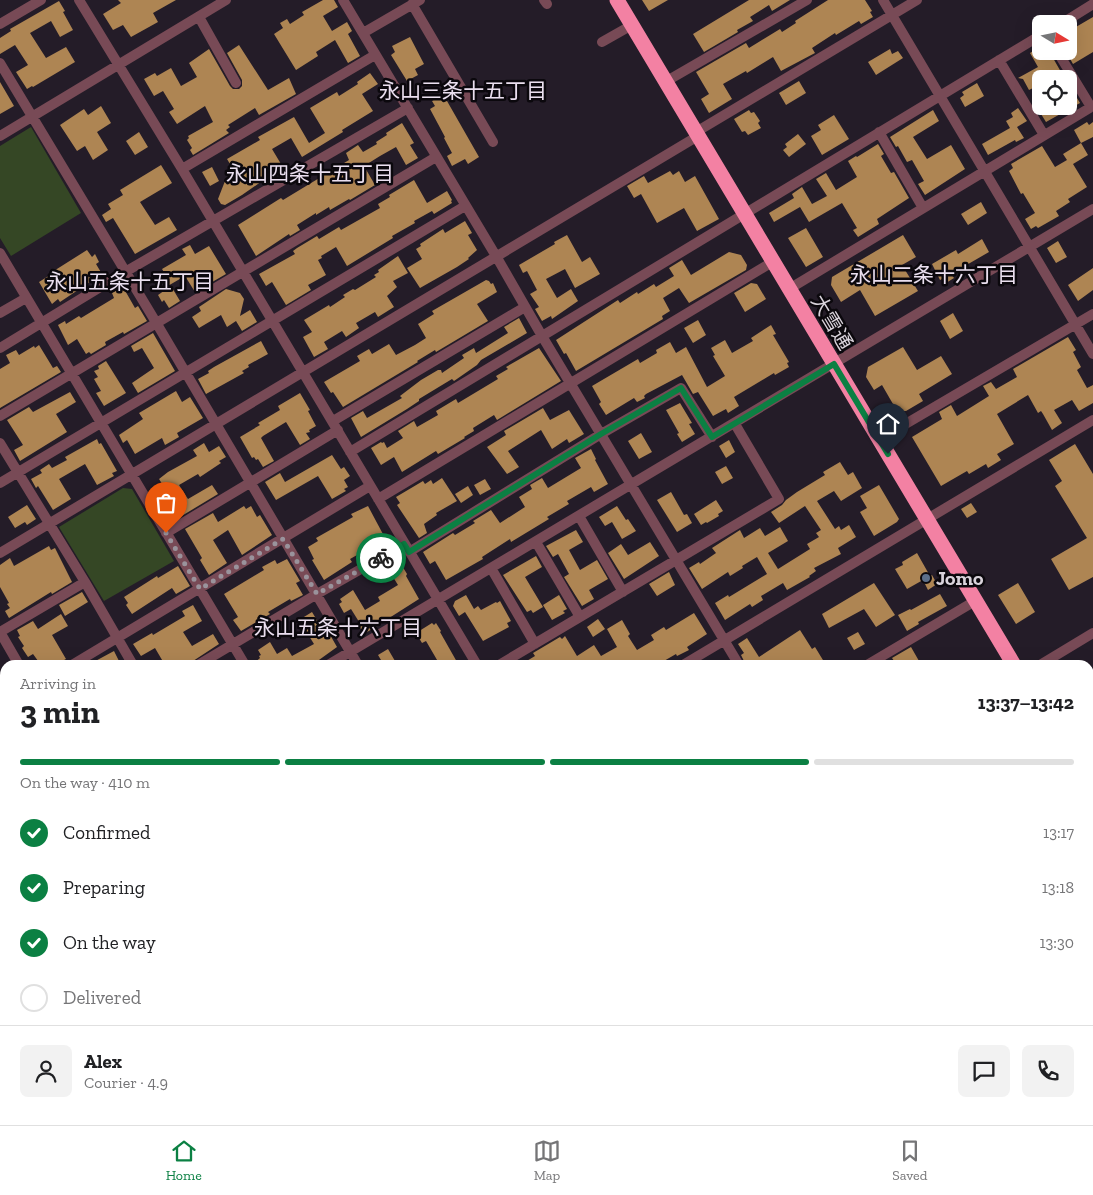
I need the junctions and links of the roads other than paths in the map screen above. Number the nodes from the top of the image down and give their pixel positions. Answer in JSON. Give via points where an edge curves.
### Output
{"nodes":[{"id":1,"x":41,"y":0,"type":"edge"},
{"id":2,"x":79,"y":0,"type":"edge"},
{"id":3,"x":225,"y":0,"type":"edge"},
{"id":4,"x":343,"y":0,"type":"edge"},
{"id":5,"x":617,"y":0,"type":"edge"},
{"id":6,"x":807,"y":0,"type":"edge"},
{"id":7,"x":884,"y":0,"type":"edge"},
{"id":8,"x":917,"y":0,"type":"edge"},
{"id":9,"x":416,"y":2,"type":"edge"},
{"id":10,"x":1093,"y":4,"type":"edge"},
{"id":11,"x":892,"y":14,"type":"junction"},
{"id":12,"x":1075,"y":15,"type":"edge"},
{"id":13,"x":199,"y":16,"type":"junction"},
{"id":14,"x":0,"y":24,"type":"edge"},
{"id":15,"x":632,"y":25,"type":"junction"},
{"id":16,"x":363,"y":33,"type":"junction"},
{"id":17,"x":1032,"y":40,"type":"edge"},
{"id":18,"x":602,"y":42,"type":"dead end"},
{"id":19,"x":375,"y":55,"type":"junction"},
{"id":20,"x":999,"y":60,"type":"junction"},
{"id":21,"x":1063,"y":60,"type":"edge"},
{"id":22,"x":0,"y":63,"type":"edge"},
{"id":23,"x":119,"y":65,"type":"junction"},
{"id":24,"x":236,"y":82,"type":"dead end"},
{"id":25,"x":665,"y":82,"type":"junction"},
{"id":26,"x":940,"y":95,"type":"junction"},
{"id":27,"x":1092,"y":107,"type":"edge"},
{"id":28,"x":408,"y":108,"type":"junction"},
{"id":29,"x":32,"y":116,"type":"junction"},
{"id":30,"x":879,"y":132,"type":"junction"},
{"id":31,"x":697,"y":134,"type":"junction"},
{"id":32,"x":1044,"y":135,"type":"junction"},
{"id":33,"x":0,"y":136,"type":"edge"},
{"id":34,"x":493,"y":142,"type":"dead end"},
{"id":35,"x":436,"y":157,"type":"junction"},
{"id":36,"x":182,"y":169,"type":"junction"},
{"id":37,"x":985,"y":170,"type":"junction"},
{"id":38,"x":465,"y":206,"type":"junction"},
{"id":39,"x":923,"y":208,"type":"junction"},
{"id":40,"x":1093,"y":209,"type":"edge"},
{"id":41,"x":744,"y":213,"type":"junction"},
{"id":42,"x":213,"y":221,"type":"junction"},
{"id":43,"x":1029,"y":247,"type":"junction"},
{"id":44,"x":0,"y":253,"type":"edge"},
{"id":45,"x":496,"y":256,"type":"junction"},
{"id":46,"x":774,"y":261,"type":"junction"},
{"id":47,"x":242,"y":271,"type":"junction"},
{"id":48,"x":125,"y":272,"type":"junction"},
{"id":49,"x":789,"y":289,"type":"junction"},
{"id":50,"x":26,"y":298,"type":"junction"},
{"id":51,"x":525,"y":307,"type":"junction"},
{"id":52,"x":0,"y":314,"type":"edge"},
{"id":53,"x":1093,"y":314,"type":"edge"},
{"id":54,"x":272,"y":322,"type":"junction"},
{"id":55,"x":41,"y":323,"type":"junction"},
{"id":56,"x":157,"y":324,"type":"junction"},
{"id":57,"x":1076,"y":324,"type":"junction"},
{"id":58,"x":542,"y":336,"type":"junction"},
{"id":59,"x":0,"y":348,"type":"edge"},
{"id":60,"x":1093,"y":354,"type":"edge"},
{"id":61,"x":834,"y":364,"type":"junction"},
{"id":62,"x":304,"y":372,"type":"junction"},
{"id":63,"x":185,"y":373,"type":"junction"},
{"id":64,"x":72,"y":374,"type":"junction"},
{"id":65,"x":571,"y":384,"type":"junction"},
{"id":66,"x":0,"y":416,"type":"edge"},
{"id":67,"x":1093,"y":420,"type":"edge"},
{"id":68,"x":100,"y":422,"type":"junction"},
{"id":69,"x":215,"y":424,"type":"junction"},
{"id":70,"x":735,"y":424,"type":"junction"},
{"id":71,"x":336,"y":426,"type":"junction"},
{"id":72,"x":601,"y":434,"type":"junction"},
{"id":73,"x":712,"y":437,"type":"junction"},
{"id":74,"x":880,"y":439,"type":"junction"},
{"id":75,"x":0,"y":443,"type":"edge"},
{"id":76,"x":350,"y":452,"type":"junction"},
{"id":77,"x":18,"y":472,"type":"junction"},
{"id":78,"x":133,"y":474,"type":"junction"},
{"id":79,"x":0,"y":483,"type":"edge"},
{"id":80,"x":250,"y":483,"type":"junction"},
{"id":81,"x":631,"y":485,"type":"junction"},
{"id":82,"x":370,"y":486,"type":"junction"},
{"id":83,"x":378,"y":499,"type":"junction"},
{"id":84,"x":579,"y":516,"type":"junction"},
{"id":85,"x":927,"y":519,"type":"junction"},
{"id":86,"x":50,"y":524,"type":"junction"},
{"id":87,"x":166,"y":533,"type":"junction"},
{"id":88,"x":283,"y":539,"type":"junction"},
{"id":89,"x":536,"y":542,"type":"junction"},
{"id":90,"x":407,"y":548,"type":"junction"},
{"id":91,"x":0,"y":553,"type":"edge"},
{"id":92,"x":677,"y":560,"type":"junction"},
{"id":93,"x":491,"y":568,"type":"junction"},
{"id":94,"x":85,"y":582,"type":"junction"},
{"id":95,"x":200,"y":589,"type":"junction"},
{"id":96,"x":623,"y":592,"type":"junction"},
{"id":97,"x":317,"y":594,"type":"junction"},
{"id":98,"x":438,"y":600,"type":"junction"},
{"id":99,"x":975,"y":601,"type":"junction"},
{"id":100,"x":580,"y":617,"type":"junction"},
{"id":101,"x":0,"y":632,"type":"edge"},
{"id":102,"x":1093,"y":634,"type":"edge"},
{"id":103,"x":118,"y":639,"type":"junction"},
{"id":104,"x":724,"y":640,"type":"junction"},
{"id":105,"x":535,"y":644,"type":"junction"},
{"id":106,"x":233,"y":645,"type":"junction"},
{"id":107,"x":350,"y":652,"type":"junction"},
{"id":108,"x":16,"y":660,"type":"edge"},
{"id":109,"x":81,"y":660,"type":"edge"},
{"id":110,"x":130,"y":660,"type":"edge"},
{"id":111,"x":207,"y":660,"type":"edge"},
{"id":112,"x":242,"y":660,"type":"edge"},
{"id":113,"x":336,"y":660,"type":"edge"},
{"id":114,"x":355,"y":660,"type":"edge"},
{"id":115,"x":474,"y":660,"type":"edge"},
{"id":116,"x":508,"y":660,"type":"edge"},
{"id":117,"x":691,"y":660,"type":"edge"},
{"id":118,"x":736,"y":660,"type":"edge"},
{"id":119,"x":875,"y":660,"type":"edge"},
{"id":120,"x":1011,"y":660,"type":"edge"},
{"id":121,"x":1049,"y":660,"type":"edge"}],
"edges":[{"from":1,"to":14,"type":"street"},
{"from":2,"to":23,"type":"street"},
{"from":3,"to":13,"type":"street"},
{"from":4,"to":16,"type":"street"},
{"from":5,"to":15,"type":"highway","name":"大雪通"},
{"from":6,"to":25,"type":"street"},
{"from":7,"to":11,"type":"street"},
{"from":8,"to":11,"type":"street"},
{"from":9,"to":16,"type":"street"},
{"from":9,"to":34,"type":"street"},
{"from":10,"to":12,"type":"street"},
{"from":11,"to":26,"type":"street"},
{"from":11,"to":31,"type":"street"},
{"from":13,"to":23,"type":"street"},
{"from":13,"to":24,"type":"street"},
{"from":15,"to":18,"type":"street"},
{"from":15,"to":25,"type":"highway","name":"大雪通"},
{"from":16,"to":19,"type":"street"},
{"from":17,"to":20,"type":"street"},
{"from":19,"to":28,"type":"street"},
{"from":19,"to":36,"type":"street"},
{"from":20,"to":26,"type":"street"},
{"from":20,"to":32,"type":"street"},
{"from":21,"to":27,"type":"street"},
{"from":22,"to":29,"type":"street"},
{"from":23,"to":29,"type":"street"},
{"from":23,"to":36,"type":"street"},
{"from":25,"to":31,"type":"highway","name":"大雪通"},
{"from":26,"to":30,"type":"street"},
{"from":26,"to":37,"type":"street"},
{"from":27,"to":32,"type":"street"},
{"from":28,"to":35,"type":"street"},
{"from":28,"to":42,"type":"street"},
{"from":29,"to":33,"type":"street"},
{"from":29,"to":48,"type":"street"},
{"from":30,"to":39,"type":"street"},
{"from":30,"to":41,"type":"street"},
{"from":31,"to":41,"type":"highway","name":"大雪通"},
{"from":31,"to":45,"type":"street"},
{"from":32,"to":37,"type":"street"},
{"from":35,"to":38,"type":"street"},
{"from":35,"to":47,"type":"street"},
{"from":36,"to":42,"type":"street"},
{"from":37,"to":39,"type":"street"},
{"from":37,"to":43,"type":"street"},
{"from":38,"to":45,"type":"street"},
{"from":38,"to":54,"type":"street"},
{"from":39,"to":49,"type":"street"},
{"from":40,"to":43,"type":"street"},
{"from":41,"to":46,"type":"highway","name":"大雪通"},
{"from":41,"to":58,"type":"street"},
{"from":42,"to":47,"type":"street"},
{"from":42,"to":48,"type":"street"},
{"from":43,"to":57,"type":"street"},
{"from":43,"to":61,"type":"street"},
{"from":44,"to":50,"type":"street"},
{"from":45,"to":51,"type":"street"},
{"from":45,"to":62,"type":"street"},
{"from":46,"to":49,"type":"highway","name":"大雪通"},
{"from":46,"to":65,"type":"street"},
{"from":47,"to":54,"type":"street"},
{"from":47,"to":56,"type":"street"},
{"from":48,"to":55,"type":"street"},
{"from":48,"to":56,"type":"street"},
{"from":49,"to":61,"type":"highway","name":"大雪通"},
{"from":50,"to":52,"type":"street"},
{"from":50,"to":55,"type":"street"},
{"from":51,"to":58,"type":"street"},
{"from":51,"to":71,"type":"street"},
{"from":53,"to":57,"type":"street"},
{"from":54,"to":62,"type":"street"},
{"from":54,"to":63,"type":"street"},
{"from":55,"to":59,"type":"street"},
{"from":55,"to":64,"type":"street"},
{"from":56,"to":63,"type":"street"},
{"from":56,"to":64,"type":"street"},
{"from":57,"to":60,"type":"street"},
{"from":57,"to":74,"type":"street"},
{"from":58,"to":65,"type":"street"},
{"from":58,"to":76,"type":"street"},
{"from":61,"to":70,"type":"street"},
{"from":61,"to":74,"type":"highway","name":"大雪通"},
{"from":62,"to":69,"type":"street"},
{"from":62,"to":71,"type":"street"},
{"from":63,"to":68,"type":"street"},
{"from":63,"to":69,"type":"street"},
{"from":64,"to":66,"type":"street"},
{"from":64,"to":68,"type":"street"},
{"from":65,"to":72,"type":"street"},
{"from":65,"to":83,"type":"street"},
{"from":67,"to":85,"type":"street"},
{"from":68,"to":77,"type":"street"},
{"from":68,"to":78,"type":"street"},
{"from":69,"to":78,"type":"street"},
{"from":69,"to":80,"type":"street"},
{"from":70,"to":73,"type":"street"},
{"from":70,"to":92,"type":"street","via":[[780,499]]},
{"from":71,"to":76,"type":"street"},
{"from":71,"to":80,"type":"street"},
{"from":72,"to":73,"type":"street","via":[[681,388]]},
{"from":72,"to":81,"type":"street"},
{"from":72,"to":90,"type":"street"},
{"from":73,"to":81,"type":"street"},
{"from":74,"to":85,"type":"highway","name":"大雪通"},
{"from":75,"to":77,"type":"street"},
{"from":76,"to":82,"type":"street"},
{"from":77,"to":79,"type":"street"},
{"from":77,"to":86,"type":"street"},
{"from":78,"to":86,"type":"street"},
{"from":78,"to":87,"type":"street"},
{"from":80,"to":87,"type":"street"},
{"from":80,"to":88,"type":"street"},
{"from":81,"to":84,"type":"street"},
{"from":81,"to":92,"type":"street"},
{"from":82,"to":83,"type":"street"},
{"from":82,"to":88,"type":"street"},
{"from":83,"to":90,"type":"street"},
{"from":84,"to":89,"type":"street"},
{"from":84,"to":96,"type":"street"},
{"from":85,"to":99,"type":"highway","name":"大雪通"},
{"from":85,"to":104,"type":"street"},
{"from":86,"to":91,"type":"street"},
{"from":86,"to":94,"type":"street"},
{"from":87,"to":95,"type":"street"},
{"from":88,"to":95,"type":"street"},
{"from":88,"to":97,"type":"street"},
{"from":89,"to":93,"type":"street"},
{"from":89,"to":100,"type":"street"},
{"from":90,"to":97,"type":"street"},
{"from":90,"to":98,"type":"street"},
{"from":92,"to":96,"type":"street"},
{"from":92,"to":104,"type":"street"},
{"from":93,"to":98,"type":"street"},
{"from":93,"to":105,"type":"street"},
{"from":94,"to":101,"type":"street"},
{"from":94,"to":103,"type":"street"},
{"from":95,"to":103,"type":"street"},
{"from":95,"to":106,"type":"street"},
{"from":96,"to":100,"type":"street"},
{"from":97,"to":106,"type":"street"},
{"from":97,"to":107,"type":"street"},
{"from":98,"to":107,"type":"street"},
{"from":98,"to":115,"type":"street"},
{"from":99,"to":119,"type":"street"},
{"from":99,"to":120,"type":"highway","name":"大雪通"},
{"from":100,"to":105,"type":"street"},
{"from":101,"to":108,"type":"street"},
{"from":102,"to":121,"type":"street"},
{"from":103,"to":109,"type":"street"},
{"from":103,"to":110,"type":"street"},
{"from":104,"to":117,"type":"street"},
{"from":104,"to":118,"type":"street"},
{"from":105,"to":116,"type":"street"},
{"from":106,"to":111,"type":"street"},
{"from":106,"to":112,"type":"street"},
{"from":107,"to":113,"type":"street"},
{"from":107,"to":114,"type":"street"}]}
